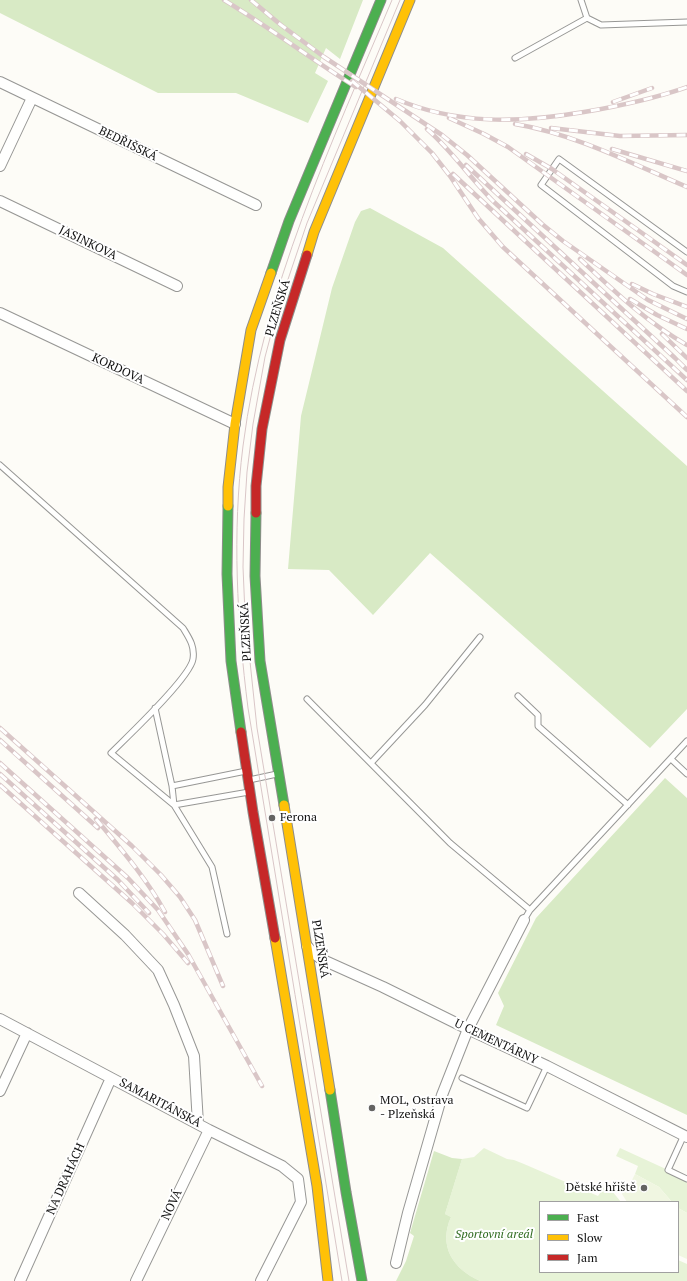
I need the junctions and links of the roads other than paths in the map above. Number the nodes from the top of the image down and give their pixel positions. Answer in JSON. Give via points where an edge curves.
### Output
{"nodes":[{"id":1,"x":381,"y":0,"type":"edge"},
{"id":2,"x":410,"y":0,"type":"edge"},
{"id":3,"x":581,"y":0,"type":"edge"},
{"id":4,"x":587,"y":18,"type":"junction"},
{"id":5,"x":687,"y":22,"type":"edge"},
{"id":6,"x":515,"y":58,"type":"dead end"},
{"id":7,"x":0,"y":82,"type":"edge"},
{"id":8,"x":32,"y":98,"type":"junction"},
{"id":9,"x":0,"y":166,"type":"edge"},
{"id":10,"x":0,"y":201,"type":"edge"},
{"id":11,"x":256,"y":205,"type":"dead end"},
{"id":12,"x":687,"y":252,"type":"edge"},
{"id":13,"x":177,"y":286,"type":"dead end"},
{"id":14,"x":687,"y":292,"type":"edge"},
{"id":15,"x":0,"y":313,"type":"edge"},
{"id":16,"x":235,"y":424,"type":"junction"},
{"id":17,"x":0,"y":465,"type":"edge"},
{"id":18,"x":480,"y":637,"type":"dead end"},
{"id":19,"x":518,"y":696,"type":"dead end"},
{"id":20,"x":306,"y":699,"type":"dead end"},
{"id":21,"x":155,"y":708,"type":"junction"},
{"id":22,"x":687,"y":742,"type":"edge"},
{"id":23,"x":671,"y":759,"type":"junction"},
{"id":24,"x":371,"y":763,"type":"junction"},
{"id":25,"x":277,"y":774,"type":"junction"},
{"id":26,"x":687,"y":774,"type":"edge"},
{"id":27,"x":248,"y":775,"type":"junction"},
{"id":28,"x":172,"y":786,"type":"junction"},
{"id":29,"x":250,"y":791,"type":"junction"},
{"id":30,"x":174,"y":805,"type":"junction"},
{"id":31,"x":628,"y":805,"type":"junction"},
{"id":32,"x":79,"y":894,"type":"dead end"},
{"id":33,"x":530,"y":910,"type":"junction"},
{"id":34,"x":524,"y":920,"type":"joint"},
{"id":35,"x":227,"y":934,"type":"dead end"},
{"id":36,"x":307,"y":945,"type":"junction"},
{"id":37,"x":0,"y":1019,"type":"edge"},
{"id":38,"x":468,"y":1029,"type":"junction"},
{"id":39,"x":27,"y":1033,"type":"junction"},
{"id":40,"x":547,"y":1066,"type":"junction"},
{"id":41,"x":111,"y":1078,"type":"junction"},
{"id":42,"x":462,"y":1078,"type":"dead end"},
{"id":43,"x":0,"y":1091,"type":"edge"},
{"id":44,"x":198,"y":1124,"type":"junction"},
{"id":45,"x":209,"y":1130,"type":"junction"},
{"id":46,"x":686,"y":1136,"type":"edge"},
{"id":47,"x":687,"y":1179,"type":"edge"},
{"id":48,"x":396,"y":1263,"type":"dead end"},
{"id":49,"x":20,"y":1281,"type":"edge"},
{"id":50,"x":136,"y":1281,"type":"edge"},
{"id":51,"x":260,"y":1281,"type":"edge"},
{"id":52,"x":328,"y":1281,"type":"edge"},
{"id":53,"x":362,"y":1281,"type":"edge"}],
"edges":[{"from":1,"to":16,"type":"main road","name":"PLZEŇSKÁ","via":[[289,221],[252,330]]},
{"from":2,"to":25,"type":"main road","name":"PLZEŇSKÁ","via":[[314,232],[280,340],[262,429],[256,486],[255,576],[260,661]]},
{"from":3,"to":4,"type":"lane"},
{"from":4,"to":5,"type":"lane","via":[[601,25]]},
{"from":4,"to":6,"type":"lane"},
{"from":7,"to":8,"type":"street","name":"BEDŘIŠSKÁ"},
{"from":8,"to":9,"type":"street"},
{"from":8,"to":11,"type":"street","name":"BEDŘIŠSKÁ"},
{"from":10,"to":13,"type":"street","name":"JASINKOVA"},
{"from":12,"to":14,"type":"lane","via":[[559,159],[540,185],[673,286]]},
{"from":15,"to":16,"type":"street","name":"KORDOVA"},
{"from":16,"to":27,"type":"main road","name":"PLZEŇSKÁ","via":[[228,487],[227,574],[231,661]]},
{"from":17,"to":21,"type":"lane","via":[[183,628],[193,645],[193,660],[184,676]]},
{"from":18,"to":24,"type":"lane","via":[[425,705]]},
{"from":19,"to":31,"type":"lane","via":[[538,715],[538,726]]},
{"from":20,"to":24,"type":"lane"},
{"from":21,"to":28,"type":"lane"},
{"from":21,"to":30,"type":"lane","via":[[111,753]]},
{"from":22,"to":23,"type":"lane"},
{"from":23,"to":26,"type":"lane"},
{"from":23,"to":31,"type":"lane"},
{"from":24,"to":33,"type":"lane","via":[[450,842]]},
{"from":25,"to":27,"type":"lane"},
{"from":25,"to":36,"type":"main road","name":"PLZEŇSKÁ"},
{"from":27,"to":28,"type":"lane"},
{"from":27,"to":29,"type":"main road","name":"PLZEŇSKÁ"},
{"from":28,"to":30,"type":"lane"},
{"from":29,"to":30,"type":"lane"},
{"from":29,"to":52,"type":"main road","name":"PLZEŇSKÁ","via":[[317,1186]]},
{"from":30,"to":35,"type":"lane","via":[[212,867]]},
{"from":31,"to":33,"type":"lane"},
{"from":32,"to":44,"type":"street","via":[[125,935],[158,970],[194,1056]]},
{"from":33,"to":34,"type":"lane"},
{"from":34,"to":38,"type":"street"},
{"from":36,"to":38,"type":"street","name":"U CEMENTÁRNY","via":[[323,960]]},
{"from":36,"to":53,"type":"main road","name":"PLZEŇSKÁ"},
{"from":37,"to":39,"type":"street","name":"SAMARITÁNSKÁ"},
{"from":38,"to":40,"type":"street","name":"U CEMENTÁRNY"},
{"from":38,"to":48,"type":"street","via":[[442,1095]]},
{"from":39,"to":41,"type":"street","name":"SAMARITÁNSKÁ"},
{"from":39,"to":43,"type":"street"},
{"from":40,"to":42,"type":"lane","via":[[527,1108]]},
{"from":40,"to":46,"type":"street","name":"U CEMENTÁRNY"},
{"from":41,"to":44,"type":"street","name":"SAMARITÁNSKÁ"},
{"from":41,"to":49,"type":"street","name":"NA DRAHÁCH"},
{"from":44,"to":45,"type":"street","name":"SAMARITÁNSKÁ"},
{"from":45,"to":50,"type":"street","name":"NOVÁ"},
{"from":45,"to":51,"type":"street","name":"SAMARITÁNSKÁ","via":[[282,1166],[298,1179],[301,1202]]},
{"from":46,"to":47,"type":"lane","via":[[668,1170]]}]}
